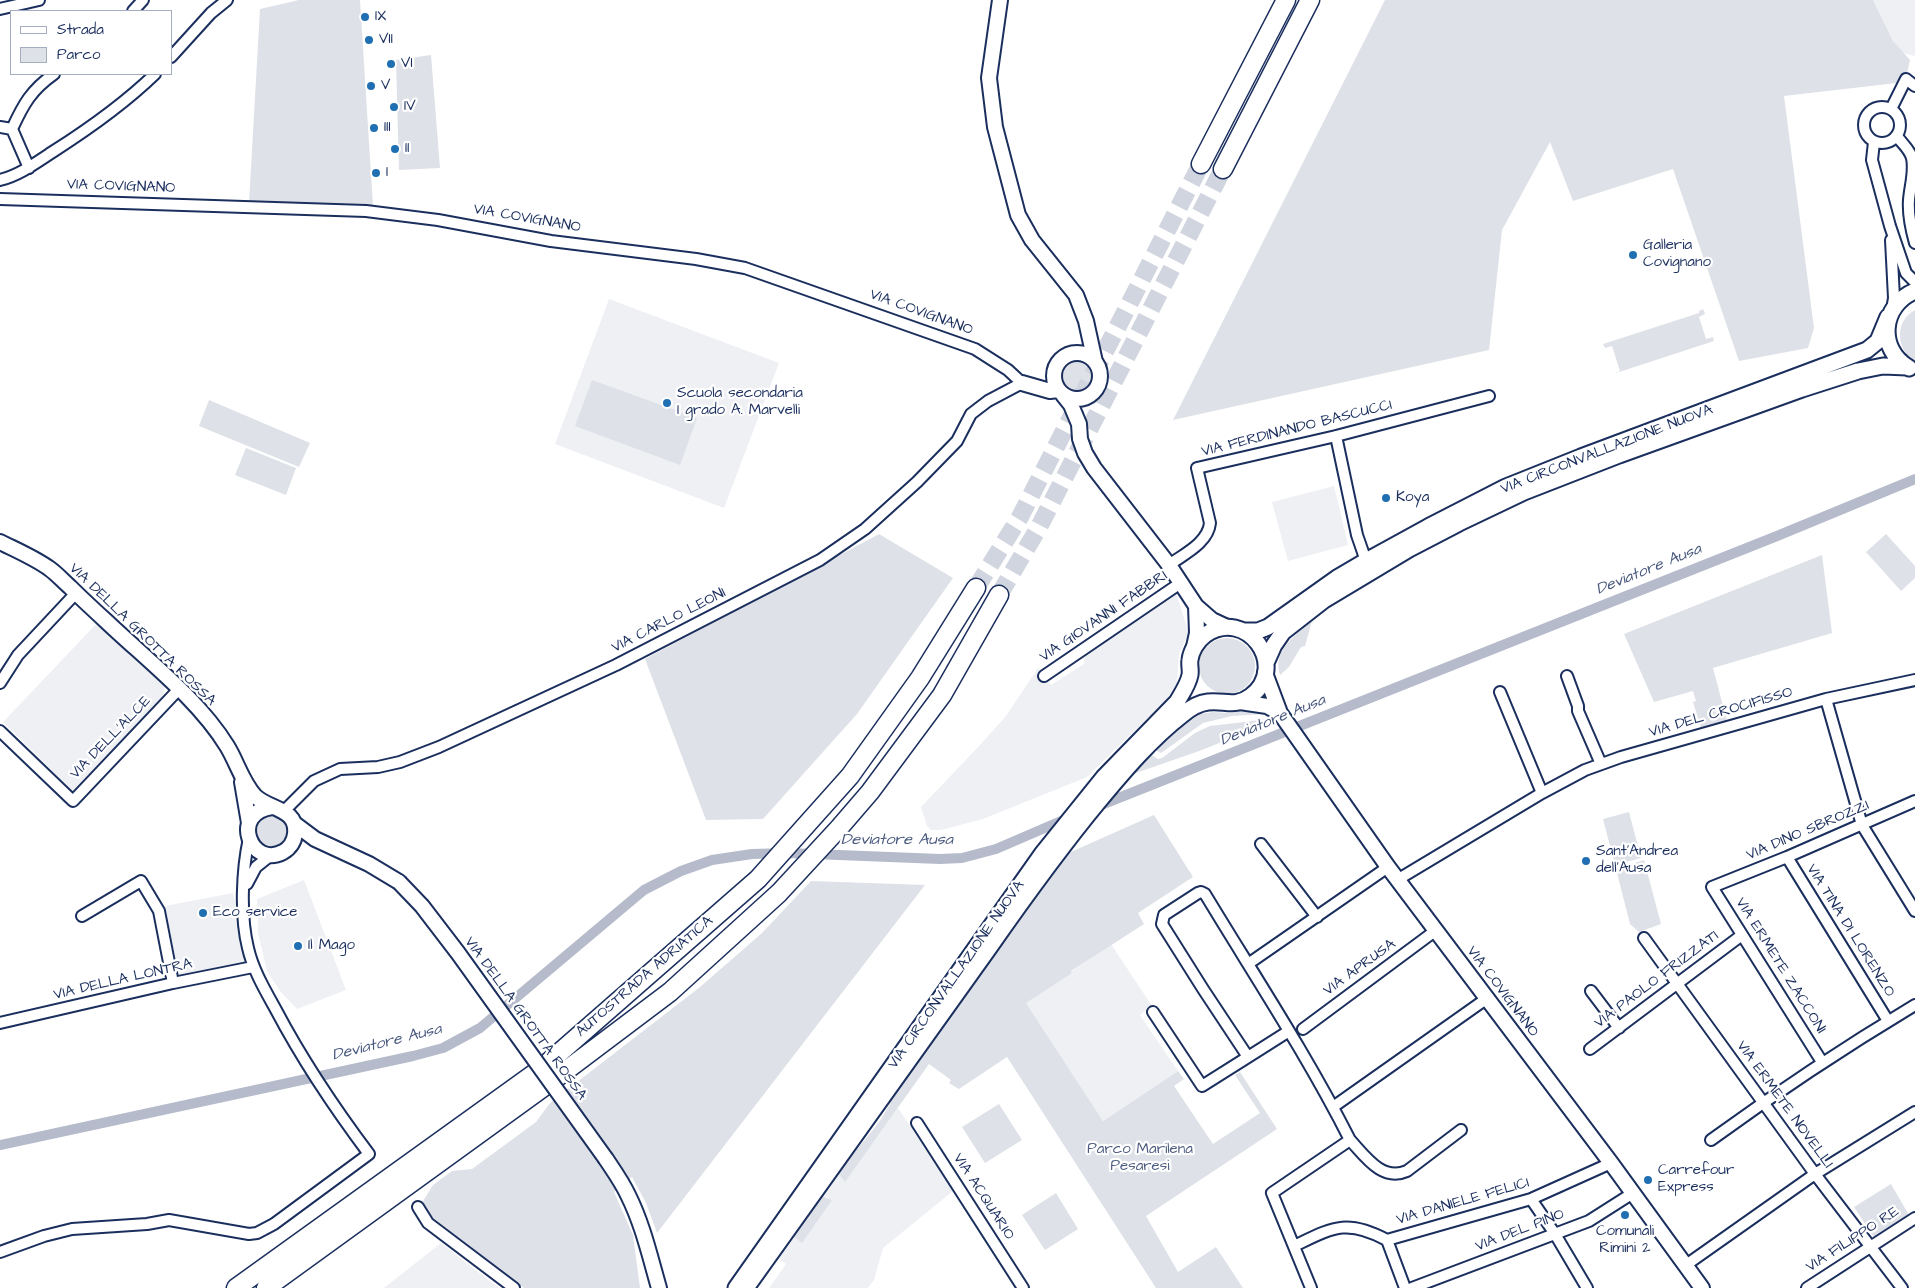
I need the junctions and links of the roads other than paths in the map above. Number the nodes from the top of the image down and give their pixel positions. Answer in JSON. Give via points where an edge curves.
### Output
{"nodes":[{"id":1,"x":39,"y":0,"type":"edge"},
{"id":2,"x":143,"y":0,"type":"edge"},
{"id":3,"x":227,"y":0,"type":"edge"},
{"id":4,"x":1000,"y":0,"type":"edge"},
{"id":5,"x":1286,"y":0,"type":"edge"},
{"id":6,"x":1310,"y":0,"type":"edge"},
{"id":7,"x":0,"y":9,"type":"edge"},
{"id":8,"x":134,"y":10,"type":"edge"},
{"id":9,"x":172,"y":56,"type":"edge"},
{"id":10,"x":53,"y":75,"type":"edge"},
{"id":11,"x":153,"y":75,"type":"edge"},
{"id":12,"x":1915,"y":86,"type":"edge"},
{"id":13,"x":1891,"y":110,"type":"junction"},
{"id":14,"x":0,"y":127,"type":"edge"},
{"id":15,"x":12,"y":129,"type":"junction"},
{"id":16,"x":1897,"y":136,"type":"junction"},
{"id":17,"x":1874,"y":142,"type":"junction"},
{"id":18,"x":1202,"y":164,"type":"tunnel mouth"},
{"id":19,"x":29,"y":168,"type":"junction"},
{"id":20,"x":1223,"y":169,"type":"tunnel mouth"},
{"id":21,"x":0,"y":180,"type":"edge"},
{"id":22,"x":0,"y":199,"type":"edge"},
{"id":23,"x":1890,"y":226,"type":"junction"},
{"id":24,"x":1915,"y":243,"type":"edge"},
{"id":25,"x":1915,"y":282,"type":"edge"},
{"id":26,"x":1915,"y":292,"type":"edge"},
{"id":27,"x":1890,"y":314,"type":"junction"},
{"id":28,"x":1086,"y":321,"type":"junction"},
{"id":29,"x":1069,"y":354,"type":"junction"},
{"id":30,"x":1095,"y":362,"type":"junction"},
{"id":31,"x":1911,"y":368,"type":"edge"},
{"id":32,"x":1054,"y":370,"type":"junction"},
{"id":33,"x":1022,"y":383,"type":"junction"},
{"id":34,"x":1060,"y":393,"type":"junction"},
{"id":35,"x":1091,"y":394,"type":"junction"},
{"id":36,"x":1488,"y":396,"type":"dead end"},
{"id":37,"x":1078,"y":424,"type":"junction"},
{"id":38,"x":1336,"y":436,"type":"junction"},
{"id":39,"x":0,"y":542,"type":"edge"},
{"id":40,"x":1366,"y":561,"type":"junction"},
{"id":41,"x":1169,"y":564,"type":"junction"},
{"id":42,"x":1182,"y":582,"type":"junction"},
{"id":43,"x":976,"y":588,"type":"tunnel mouth"},
{"id":44,"x":76,"y":593,"type":"junction"},
{"id":45,"x":999,"y":595,"type":"tunnel mouth"},
{"id":46,"x":1196,"y":606,"type":"junction"},
{"id":47,"x":1227,"y":627,"type":"junction"},
{"id":48,"x":1244,"y":631,"type":"junction"},
{"id":49,"x":1194,"y":647,"type":"junction"},
{"id":50,"x":1266,"y":668,"type":"junction"},
{"id":51,"x":1190,"y":673,"type":"junction"},
{"id":52,"x":1044,"y":676,"type":"dead end"},
{"id":53,"x":1566,"y":676,"type":"dead end"},
{"id":54,"x":1915,"y":680,"type":"edge"},
{"id":55,"x":0,"y":683,"type":"edge"},
{"id":56,"x":179,"y":689,"type":"junction"},
{"id":57,"x":1500,"y":692,"type":"dead end"},
{"id":58,"x":1826,"y":699,"type":"junction"},
{"id":59,"x":1215,"y":702,"type":"junction"},
{"id":60,"x":1240,"y":702,"type":"junction"},
{"id":61,"x":1280,"y":713,"type":"junction"},
{"id":62,"x":0,"y":731,"type":"edge"},
{"id":63,"x":1601,"y":764,"type":"junction"},
{"id":64,"x":241,"y":774,"type":"junction"},
{"id":65,"x":1111,"y":778,"type":"junction"},
{"id":66,"x":1542,"y":794,"type":"junction"},
{"id":67,"x":1915,"y":801,"type":"edge"},
{"id":68,"x":278,"y":809,"type":"junction"},
{"id":69,"x":249,"y":823,"type":"junction"},
{"id":70,"x":295,"y":824,"type":"junction"},
{"id":71,"x":1862,"y":826,"type":"junction"},
{"id":72,"x":249,"y":838,"type":"junction"},
{"id":73,"x":1261,"y":844,"type":"dead end"},
{"id":74,"x":331,"y":848,"type":"junction"},
{"id":75,"x":285,"y":851,"type":"junction"},
{"id":76,"x":271,"y":855,"type":"junction"},
{"id":77,"x":1787,"y":857,"type":"junction"},
{"id":78,"x":1388,"y":867,"type":"junction"},
{"id":79,"x":1397,"y":880,"type":"junction"},
{"id":80,"x":1712,"y":887,"type":"joint"},
{"id":81,"x":244,"y":890,"type":"junction"},
{"id":82,"x":1914,"y":906,"type":"edge"},
{"id":83,"x":82,"y":916,"type":"dead end"},
{"id":84,"x":1317,"y":918,"type":"junction"},
{"id":85,"x":1435,"y":931,"type":"junction"},
{"id":86,"x":1742,"y":935,"type":"junction"},
{"id":87,"x":1644,"y":938,"type":"dead end"},
{"id":88,"x":1248,"y":964,"type":"junction"},
{"id":89,"x":253,"y":967,"type":"junction"},
{"id":90,"x":173,"y":983,"type":"junction"},
{"id":91,"x":1678,"y":984,"type":"junction"},
{"id":92,"x":1591,"y":991,"type":"dead end"},
{"id":93,"x":1486,"y":999,"type":"junction"},
{"id":94,"x":1915,"y":1005,"type":"edge"},
{"id":95,"x":1153,"y":1012,"type":"dead end"},
{"id":96,"x":1888,"y":1021,"type":"junction"},
{"id":97,"x":0,"y":1023,"type":"edge"},
{"id":98,"x":1619,"y":1028,"type":"junction"},
{"id":99,"x":1303,"y":1029,"type":"dead end"},
{"id":100,"x":1289,"y":1032,"type":"junction"},
{"id":101,"x":1590,"y":1050,"type":"dead end"},
{"id":102,"x":1248,"y":1056,"type":"junction"},
{"id":103,"x":1822,"y":1062,"type":"junction"},
{"id":104,"x":1763,"y":1102,"type":"junction"},
{"id":105,"x":1333,"y":1107,"type":"junction"},
{"id":106,"x":1915,"y":1112,"type":"edge"},
{"id":107,"x":917,"y":1123,"type":"dead end"},
{"id":108,"x":1461,"y":1130,"type":"dead end"},
{"id":109,"x":1350,"y":1140,"type":"junction"},
{"id":110,"x":1711,"y":1140,"type":"dead end"},
{"id":111,"x":1611,"y":1163,"type":"junction"},
{"id":112,"x":1815,"y":1174,"type":"junction"},
{"id":113,"x":1633,"y":1192,"type":"junction"},
{"id":114,"x":1531,"y":1199,"type":"junction"},
{"id":115,"x":418,"y":1207,"type":"dead end"},
{"id":116,"x":1915,"y":1218,"type":"edge"},
{"id":117,"x":1555,"y":1234,"type":"junction"},
{"id":118,"x":1386,"y":1240,"type":"junction"},
{"id":119,"x":1294,"y":1246,"type":"junction"},
{"id":120,"x":1870,"y":1246,"type":"junction"},
{"id":121,"x":648,"y":1250,"type":"junction"},
{"id":122,"x":0,"y":1252,"type":"edge"},
{"id":123,"x":1686,"y":1265,"type":"junction"},
{"id":124,"x":236,"y":1288,"type":"edge"},
{"id":125,"x":266,"y":1288,"type":"edge"},
{"id":126,"x":514,"y":1288,"type":"edge"},
{"id":127,"x":651,"y":1288,"type":"edge"},
{"id":128,"x":659,"y":1288,"type":"edge"},
{"id":129,"x":670,"y":1288,"type":"edge"},
{"id":130,"x":736,"y":1288,"type":"edge"},
{"id":131,"x":746,"y":1288,"type":"edge"},
{"id":132,"x":1023,"y":1288,"type":"edge"},
{"id":133,"x":1311,"y":1288,"type":"edge"},
{"id":134,"x":1404,"y":1288,"type":"edge"},
{"id":135,"x":1412,"y":1288,"type":"edge"},
{"id":136,"x":1587,"y":1288,"type":"edge"},
{"id":137,"x":1702,"y":1288,"type":"edge"},
{"id":138,"x":1807,"y":1288,"type":"edge"},
{"id":139,"x":1902,"y":1288,"type":"edge"}],
"edges":[{"from":1,"to":7,"type":"street"},
{"from":2,"to":8,"type":"street"},
{"from":3,"to":9,"type":"street"},
{"from":4,"to":28,"type":"street","via":[[990,78],[995,127],[1018,215],[1032,240],[1076,295]]},
{"from":5,"to":18,"type":"highway"},
{"from":6,"to":20,"type":"highway"},
{"from":10,"to":15,"type":"street","via":[[24,102]]},
{"from":11,"to":19,"type":"street","via":[[117,108]]},
{"from":12,"to":13,"type":"street","via":[[1906,79]]},
{"from":13,"to":16,"type":"street","via":[[1896,113],[1900,124]]},
{"from":13,"to":17,"type":"street","via":[[1886,107],[1874,109],[1866,117],[1864,129]]},
{"from":14,"to":15,"type":"street"},
{"from":15,"to":19,"type":"street"},
{"from":16,"to":17,"type":"street","via":[[1884,144]]},
{"from":16,"to":24,"type":"street","via":[[1908,148],[1914,168],[1909,201],[1910,226]]},
{"from":17,"to":23,"type":"street","via":[[1872,160]]},
{"from":19,"to":21,"type":"street"},
{"from":22,"to":33,"type":"street","name":"VIA COVIGNANO","via":[[366,211],[745,268],[975,349]]},
{"from":23,"to":25,"type":"street","via":[[1906,273]]},
{"from":23,"to":27,"type":"street","via":[[1894,298]]},
{"from":26,"to":27,"type":"main road","via":[[1902,298]]},
{"from":27,"to":31,"type":"main road","via":[[1888,342],[1895,356]]},
{"from":27,"to":40,"type":"main road","name":"VIA CIRCONVALLAZIONE NUOVA","via":[[1878,341],[1867,350],[1532,476]]},
{"from":28,"to":29,"type":"street","via":[[1082,338]]},
{"from":28,"to":30,"type":"street"},
{"from":29,"to":30,"type":"street","via":[[1083,354]]},
{"from":29,"to":32,"type":"street","via":[[1057,363]]},
{"from":30,"to":35,"type":"street","via":[[1100,375]]},
{"from":31,"to":50,"type":"main road","name":"VIA CIRCONVALLAZIONE NUOVA","via":[[1883,366],[1858,371],[1524,492],[1409,549],[1311,609],[1283,632],[1274,645]]},
{"from":32,"to":33,"type":"street","via":[[1036,381]]},
{"from":32,"to":34,"type":"street","via":[[1053,377]]},
{"from":33,"to":34,"type":"street"},
{"from":33,"to":68,"type":"street","name":"VIA CARLO LEONI","via":[[971,414],[957,441],[917,482],[864,529],[820,560],[616,664],[439,747],[378,767],[340,769],[314,781]]},
{"from":34,"to":35,"type":"street","via":[[1077,399]]},
{"from":34,"to":37,"type":"street","via":[[1071,405]]},
{"from":35,"to":37,"type":"street"},
{"from":36,"to":38,"type":"street","name":"VIA FERDINANDO BASCUCCI"},
{"from":37,"to":41,"type":"street","via":[[1085,453],[1094,468]]},
{"from":38,"to":40,"type":"street"},
{"from":38,"to":41,"type":"street","name":"VIA FERDINANDO BASCUCCI","via":[[1197,468],[1210,531]]},
{"from":39,"to":44,"type":"street","name":"VIA DELLA GROTTA ROSSA","via":[[50,569]]},
{"from":40,"to":48,"type":"main road","name":"VIA CIRCONVALLAZIONE NUOVA","via":[[1268,627]]},
{"from":41,"to":42,"type":"street"},
{"from":42,"to":46,"type":"street"},
{"from":42,"to":52,"type":"street","name":"VIA GIOVANNI FABBRI"},
{"from":43,"to":124,"type":"highway","name":"AUTOSTRADA ADRIATICA","via":[[915,686],[850,776],[758,878],[542,1068]]},
{"from":44,"to":55,"type":"street","via":[[18,655]]},
{"from":44,"to":56,"type":"street","name":"VIA DELLA GROTTA ROSSA"},
{"from":45,"to":125,"type":"highway","name":"AUTOSTRADA ADRIATICA","via":[[942,695],[870,792],[779,893],[670,992]]},
{"from":46,"to":47,"type":"street","via":[[1212,620]]},
{"from":46,"to":49,"type":"street"},
{"from":47,"to":48,"type":"main road","name":"VIA CIRCONVALLAZIONE NUOVA"},
{"from":47,"to":49,"type":"main road","via":[[1208,633]]},
{"from":48,"to":50,"type":"main road","via":[[1259,644]]},
{"from":49,"to":51,"type":"main road","name":"VIA CIRCONVALLAZIONE NUOVA"},
{"from":50,"to":60,"type":"main road","name":"VIA CIRCONVALLAZIONE NUOVA","via":[[1260,686]]},
{"from":50,"to":61,"type":"street","name":"VIA COVIGNANO"},
{"from":51,"to":59,"type":"main road","via":[[1203,695]]},
{"from":51,"to":65,"type":"main road","name":"VIA CIRCONVALLAZIONE NUOVA","via":[[1177,702]]},
{"from":53,"to":63,"type":"street"},
{"from":54,"to":58,"type":"street","name":"VIA DEL CROCIFISSO"},
{"from":56,"to":62,"type":"street","name":"VIA DELL'ALCE","via":[[73,800]]},
{"from":56,"to":64,"type":"street","name":"VIA DELLA GROTTA ROSSA","via":[[227,746]]},
{"from":57,"to":66,"type":"street"},
{"from":58,"to":63,"type":"street","name":"VIA DEL CROCIFISSO"},
{"from":58,"to":71,"type":"street"},
{"from":59,"to":60,"type":"main road","name":"VIA CIRCONVALLAZIONE NUOVA"},
{"from":59,"to":65,"type":"main road","name":"VIA CIRCONVALLAZIONE NUOVA","via":[[1205,702],[1181,716]]},
{"from":60,"to":61,"type":"street","via":[[1267,706]]},
{"from":61,"to":78,"type":"street","name":"VIA COVIGNANO"},
{"from":63,"to":66,"type":"street","name":"VIA DEL CROCIFISSO"},
{"from":64,"to":68,"type":"street","name":"VIA DELLA GROTTA ROSSA","via":[[255,796]]},
{"from":64,"to":69,"type":"street","name":"VIA DELLA GROTTA ROSSA"},
{"from":65,"to":130,"type":"main road","name":"VIA CIRCONVALLAZIONE NUOVA","via":[[1042,854]]},
{"from":65,"to":131,"type":"main road","name":"VIA CIRCONVALLAZIONE NUOVA"},
{"from":66,"to":79,"type":"street","name":"VIA DEL CROCIFISSO"},
{"from":67,"to":71,"type":"street","name":"VIA DINO SBROZZI"},
{"from":68,"to":69,"type":"street","via":[[258,811]]},
{"from":68,"to":70,"type":"street","via":[[292,818]]},
{"from":69,"to":72,"type":"street"},
{"from":70,"to":74,"type":"street","name":"VIA DELLA GROTTA ROSSA"},
{"from":70,"to":75,"type":"street","via":[[294,839]]},
{"from":71,"to":77,"type":"street","name":"VIA DINO SBROZZI"},
{"from":71,"to":82,"type":"street"},
{"from":72,"to":76,"type":"street","via":[[257,850]]},
{"from":72,"to":81,"type":"street"},
{"from":73,"to":84,"type":"street"},
{"from":74,"to":75,"type":"street","name":"VIA DELLA GROTTA ROSSA","via":[[312,846]]},
{"from":74,"to":121,"type":"street","name":"VIA DELLA GROTTA ROSSA","bridge":true,"via":[[369,864],[399,882],[422,906],[606,1158],[628,1195]]},
{"from":75,"to":76,"type":"street"},
{"from":76,"to":81,"type":"street","via":[[256,867]]},
{"from":77,"to":80,"type":"street","name":"VIA DINO SBROZZI"},
{"from":77,"to":96,"type":"street","name":"VIA TINA DI LORENZO"},
{"from":78,"to":79,"type":"street","name":"VIA COVIGNANO"},
{"from":78,"to":84,"type":"street"},
{"from":79,"to":85,"type":"street","name":"VIA COVIGNANO"},
{"from":80,"to":86,"type":"street","name":"VIA ERMETE ZACCONI"},
{"from":81,"to":89,"type":"street","via":[[243,920]]},
{"from":83,"to":90,"type":"street","via":[[141,881],[159,911]]},
{"from":84,"to":88,"type":"street"},
{"from":85,"to":93,"type":"street","name":"VIA COVIGNANO"},
{"from":85,"to":99,"type":"street","name":"VIA APRUSA"},
{"from":86,"to":91,"type":"street","name":"VIA PAOLO FRIZZATI"},
{"from":86,"to":103,"type":"street","name":"VIA ERMETE ZACCONI"},
{"from":87,"to":91,"type":"street","name":"VIA ERMETE NOVELLI"},
{"from":88,"to":100,"type":"street"},
{"from":88,"to":102,"type":"street","via":[[1205,894],[1198,893],[1164,915],[1162,924]]},
{"from":89,"to":90,"type":"street","name":"VIA DELLA LONTRA"},
{"from":89,"to":122,"type":"street","via":[[304,1061],[369,1154],[257,1233],[168,1220],[72,1229]]},
{"from":90,"to":97,"type":"street","name":"VIA DELLA LONTRA"},
{"from":91,"to":98,"type":"street","name":"VIA PAOLO FRIZZATI"},
{"from":91,"to":104,"type":"street","name":"VIA ERMETE NOVELLI"},
{"from":92,"to":98,"type":"street"},
{"from":93,"to":105,"type":"street"},
{"from":93,"to":111,"type":"street","name":"VIA COVIGNANO"},
{"from":94,"to":96,"type":"street"},
{"from":95,"to":102,"type":"street","via":[[1202,1086]]},
{"from":96,"to":103,"type":"street"},
{"from":98,"to":101,"type":"street","name":"VIA PAOLO FRIZZATI"},
{"from":100,"to":102,"type":"street"},
{"from":100,"to":105,"type":"street"},
{"from":103,"to":104,"type":"street"},
{"from":104,"to":110,"type":"street"},
{"from":104,"to":112,"type":"street","name":"VIA ERMETE NOVELLI"},
{"from":105,"to":109,"type":"street"},
{"from":106,"to":112,"type":"street"},
{"from":107,"to":132,"type":"street","name":"VIA ACQUARIO"},
{"from":108,"to":109,"type":"street","via":[[1399,1175],[1382,1171]]},
{"from":109,"to":119,"type":"street","via":[[1272,1193]]},
{"from":111,"to":113,"type":"street","name":"VIA COVIGNANO"},
{"from":111,"to":114,"type":"street","name":"VIA DANIELE FELICI"},
{"from":112,"to":120,"type":"street","name":"VIA ERMETE NOVELLI"},
{"from":112,"to":123,"type":"street"},
{"from":113,"to":117,"type":"street","name":"VIA DEL PINO","via":[[1589,1221]]},
{"from":113,"to":123,"type":"street","name":"VIA COVIGNANO"},
{"from":114,"to":117,"type":"street"},
{"from":114,"to":118,"type":"street","name":"VIA DANIELE FELICI"},
{"from":115,"to":126,"type":"street","via":[[428,1223]]},
{"from":116,"to":120,"type":"street","name":"VIA FILIPPO RE"},
{"from":117,"to":135,"type":"street","name":"VIA DEL PINO"},
{"from":117,"to":136,"type":"street"},
{"from":118,"to":119,"type":"street","name":"VIA DANIELE FELICI","via":[[1369,1230],[1348,1226],[1322,1232]]},
{"from":118,"to":134,"type":"street"},
{"from":119,"to":133,"type":"street"},
{"from":120,"to":138,"type":"street","name":"VIA FILIPPO RE"},
{"from":120,"to":139,"type":"street","name":"VIA ERMETE NOVELLI"},
{"from":121,"to":127,"type":"street","name":"VIA DELLA GROTTA ROSSA"},
{"from":121,"to":128,"type":"street","name":"VIA DELLA GROTTA ROSSA"},
{"from":121,"to":129,"type":"street"},
{"from":123,"to":137,"type":"street","name":"VIA COVIGNANO"}]}
